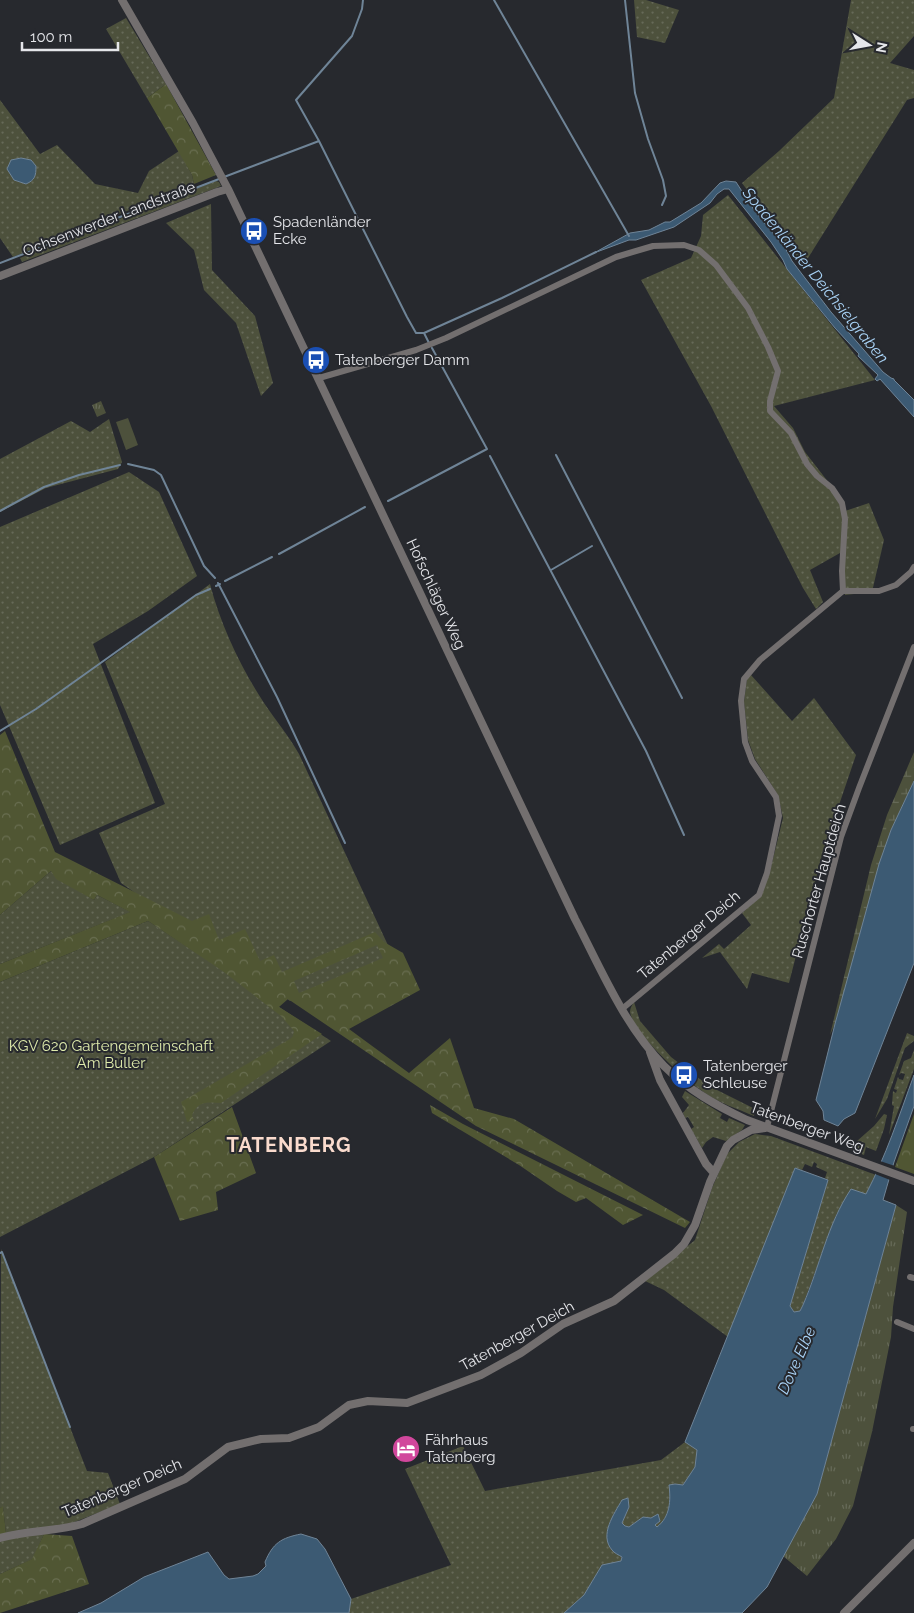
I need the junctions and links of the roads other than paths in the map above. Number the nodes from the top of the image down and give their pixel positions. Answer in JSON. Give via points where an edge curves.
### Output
{"nodes":[{"id":1,"x":122,"y":0,"type":"edge"},
{"id":2,"x":227,"y":186,"type":"junction"},
{"id":3,"x":0,"y":276,"type":"edge"},
{"id":4,"x":318,"y":378,"type":"junction"},
{"id":5,"x":914,"y":567,"type":"edge"},
{"id":6,"x":843,"y":591,"type":"junction"},
{"id":7,"x":914,"y":647,"type":"edge"},
{"id":8,"x":622,"y":1009,"type":"junction"},
{"id":9,"x":650,"y":1050,"type":"junction"},
{"id":10,"x":767,"y":1128,"type":"junction"},
{"id":11,"x":714,"y":1173,"type":"junction"},
{"id":12,"x":914,"y":1181,"type":"edge"},
{"id":13,"x":897,"y":1322,"type":"dead end"},
{"id":14,"x":914,"y":1328,"type":"edge"},
{"id":15,"x":0,"y":1538,"type":"edge"},
{"id":16,"x":914,"y":1543,"type":"edge"},
{"id":17,"x":844,"y":1613,"type":"edge"}],
"edges":[{"from":1,"to":2,"type":"street","name":"Hofschläger Weg"},
{"from":2,"to":3,"type":"street","name":"Ochsenwerder Landstraße"},
{"from":2,"to":4,"type":"street","name":"Hofschläger Weg"},
{"from":4,"to":6,"type":"street","via":[[431,344],[616,257],[653,246],[684,245],[699,250],[716,265],[748,308],[768,346],[778,372],[770,411],[791,433],[807,464],[832,488],[842,503],[845,519]]},
{"from":4,"to":8,"type":"street","name":"Hofschläger Weg","via":[[575,919]]},
{"from":5,"to":6,"type":"street","via":[[896,585],[879,591]]},
{"from":6,"to":8,"type":"street","name":"Tatenberger Deich","via":[[760,660],[744,679],[745,742],[752,761],[776,797],[779,816],[759,895]]},
{"from":7,"to":10,"type":"street","name":"Ruschorter Hauptdeich","via":[[842,838]]},
{"from":8,"to":9,"type":"street","name":"Tatenberger Weg"},
{"from":9,"to":10,"type":"street","name":"Tatenberger Weg","via":[[665,1067],[702,1097]]},
{"from":9,"to":11,"type":"street","via":[[660,1080]]},
{"from":10,"to":11,"type":"street","name":"Tatenberger Deich","via":[[751,1130],[733,1140],[722,1154]]},
{"from":10,"to":12,"type":"street","name":"Tatenberger Weg"},
{"from":11,"to":15,"type":"street","name":"Tatenberger Deich","via":[[696,1225],[674,1254],[614,1301],[563,1324],[522,1353],[481,1375],[408,1403],[368,1401],[349,1405],[304,1434],[249,1440],[228,1447],[185,1479],[82,1524]]},
{"from":13,"to":14,"type":"street"},
{"from":16,"to":17,"type":"street"}]}
